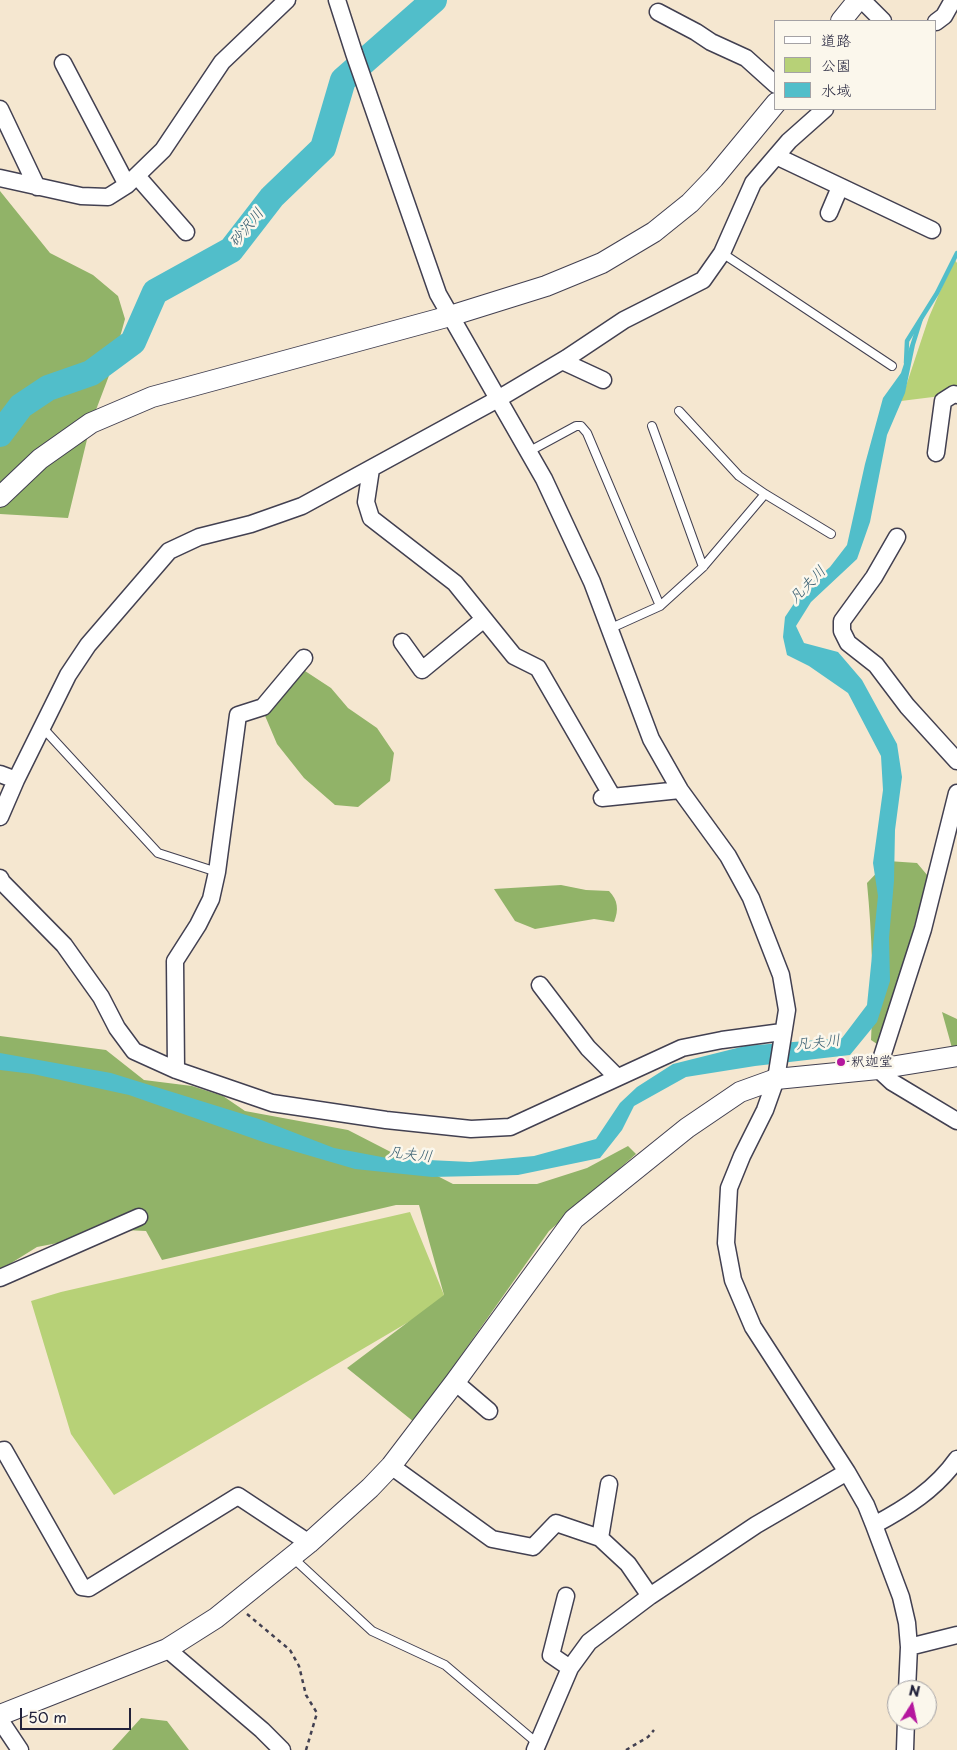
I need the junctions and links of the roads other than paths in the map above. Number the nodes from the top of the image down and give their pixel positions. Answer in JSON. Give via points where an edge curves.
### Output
{"nodes":[{"id":1,"x":287,"y":0,"type":"edge"},
{"id":2,"x":337,"y":0,"type":"edge"},
{"id":3,"x":860,"y":0,"type":"edge"},
{"id":4,"x":953,"y":0,"type":"edge"},
{"id":5,"x":658,"y":12,"type":"dead end"},
{"id":6,"x":842,"y":20,"type":"edge"},
{"id":7,"x":882,"y":20,"type":"edge"},
{"id":8,"x":937,"y":21,"type":"edge"},
{"id":9,"x":63,"y":63,"type":"dead end"},
{"id":10,"x":774,"y":83,"type":"edge"},
{"id":11,"x":774,"y":105,"type":"edge"},
{"id":12,"x":0,"y":109,"type":"edge"},
{"id":13,"x":814,"y":112,"type":"edge"},
{"id":14,"x":776,"y":156,"type":"junction"},
{"id":15,"x":0,"y":178,"type":"edge"},
{"id":16,"x":132,"y":181,"type":"junction"},
{"id":17,"x":37,"y":187,"type":"junction"},
{"id":18,"x":840,"y":187,"type":"junction"},
{"id":19,"x":829,"y":213,"type":"dead end"},
{"id":20,"x":932,"y":230,"type":"dead end"},
{"id":21,"x":186,"y":232,"type":"dead end"},
{"id":22,"x":722,"y":253,"type":"junction"},
{"id":23,"x":450,"y":316,"type":"junction"},
{"id":24,"x":562,"y":361,"type":"junction"},
{"id":25,"x":892,"y":366,"type":"dead end"},
{"id":26,"x":603,"y":380,"type":"dead end"},
{"id":27,"x":957,"y":395,"type":"edge"},
{"id":28,"x":498,"y":399,"type":"junction"},
{"id":29,"x":679,"y":411,"type":"dead end"},
{"id":30,"x":652,"y":426,"type":"dead end"},
{"id":31,"x":528,"y":452,"type":"junction"},
{"id":32,"x":936,"y":453,"type":"dead end"},
{"id":33,"x":371,"y":469,"type":"junction"},
{"id":34,"x":765,"y":494,"type":"junction"},
{"id":35,"x":0,"y":497,"type":"edge"},
{"id":36,"x":831,"y":534,"type":"dead end"},
{"id":37,"x":897,"y":537,"type":"dead end"},
{"id":38,"x":703,"y":567,"type":"junction"},
{"id":39,"x":660,"y":606,"type":"junction"},
{"id":40,"x":484,"y":619,"type":"junction"},
{"id":41,"x":609,"y":629,"type":"junction"},
{"id":42,"x":402,"y":642,"type":"dead end"},
{"id":43,"x":304,"y":658,"type":"dead end"},
{"id":44,"x":42,"y":727,"type":"junction"},
{"id":45,"x":957,"y":761,"type":"edge"},
{"id":46,"x":0,"y":774,"type":"edge"},
{"id":47,"x":16,"y":780,"type":"junction"},
{"id":48,"x":680,"y":790,"type":"junction"},
{"id":49,"x":957,"y":793,"type":"edge"},
{"id":50,"x":0,"y":817,"type":"edge"},
{"id":51,"x":953,"y":822,"type":"edge"},
{"id":52,"x":217,"y":872,"type":"junction"},
{"id":53,"x":0,"y":878,"type":"edge"},
{"id":54,"x":540,"y":985,"type":"dead end"},
{"id":55,"x":782,"y":1032,"type":"junction"},
{"id":56,"x":957,"y":1056,"type":"edge"},
{"id":57,"x":878,"y":1069,"type":"junction"},
{"id":58,"x":176,"y":1070,"type":"junction"},
{"id":59,"x":616,"y":1077,"type":"junction"},
{"id":60,"x":776,"y":1079,"type":"junction"},
{"id":61,"x":957,"y":1121,"type":"edge"},
{"id":62,"x":139,"y":1218,"type":"dead end"},
{"id":63,"x":0,"y":1278,"type":"edge"},
{"id":64,"x":455,"y":1382,"type":"junction"},
{"id":65,"x":489,"y":1411,"type":"dead end"},
{"id":66,"x":1,"y":1446,"type":"edge"},
{"id":67,"x":957,"y":1459,"type":"edge"},
{"id":68,"x":392,"y":1466,"type":"junction"},
{"id":69,"x":847,"y":1472,"type":"junction"},
{"id":70,"x":610,"y":1484,"type":"dead end"},
{"id":71,"x":874,"y":1525,"type":"junction"},
{"id":72,"x":600,"y":1538,"type":"junction"},
{"id":73,"x":309,"y":1543,"type":"junction"},
{"id":74,"x":292,"y":1557,"type":"junction"},
{"id":75,"x":566,"y":1596,"type":"dead end"},
{"id":76,"x":650,"y":1596,"type":"junction"},
{"id":77,"x":957,"y":1634,"type":"edge"},
{"id":78,"x":909,"y":1647,"type":"junction"},
{"id":79,"x":167,"y":1649,"type":"junction"},
{"id":80,"x":570,"y":1668,"type":"junction"},
{"id":81,"x":907,"y":1680,"type":"edge"},
{"id":82,"x":0,"y":1715,"type":"edge"},
{"id":83,"x":0,"y":1720,"type":"edge"},
{"id":84,"x":906,"y":1730,"type":"edge"},
{"id":85,"x":536,"y":1747,"type":"edge"},
{"id":86,"x":20,"y":1750,"type":"edge"},
{"id":87,"x":282,"y":1750,"type":"edge"},
{"id":88,"x":905,"y":1750,"type":"edge"}],
"edges":[{"from":1,"to":16,"type":"street","via":[[222,62],[163,150]]},
{"from":2,"to":23,"type":"street","via":[[438,294]]},
{"from":3,"to":6,"type":"street"},
{"from":3,"to":7,"type":"street"},
{"from":4,"to":8,"type":"street"},
{"from":5,"to":10,"type":"street","via":[[746,58]]},
{"from":9,"to":16,"type":"street"},
{"from":11,"to":23,"type":"street","via":[[714,178],[690,203],[654,232],[602,263],[546,286]]},
{"from":12,"to":17,"type":"street"},
{"from":13,"to":14,"type":"street"},
{"from":14,"to":18,"type":"street"},
{"from":14,"to":22,"type":"street","via":[[752,184]]},
{"from":15,"to":17,"type":"street"},
{"from":16,"to":17,"type":"street","via":[[108,197],[81,196]]},
{"from":16,"to":21,"type":"street"},
{"from":18,"to":19,"type":"street"},
{"from":18,"to":20,"type":"street"},
{"from":22,"to":24,"type":"street","via":[[703,280],[624,320]]},
{"from":22,"to":25,"type":"lane"},
{"from":23,"to":28,"type":"street"},
{"from":23,"to":35,"type":"street","via":[[152,397],[91,423],[40,459]]},
{"from":24,"to":26,"type":"street"},
{"from":24,"to":28,"type":"street"},
{"from":27,"to":32,"type":"street","via":[[943,401]]},
{"from":28,"to":31,"type":"street"},
{"from":28,"to":33,"type":"street"},
{"from":29,"to":34,"type":"lane","via":[[739,476]]},
{"from":30,"to":38,"type":"lane"},
{"from":31,"to":39,"type":"lane","via":[[576,426],[581,426],[587,433]]},
{"from":31,"to":41,"type":"street","via":[[592,582]]},
{"from":33,"to":40,"type":"street","via":[[366,502],[371,518],[455,583]]},
{"from":33,"to":44,"type":"street","via":[[302,506],[251,524],[199,537],[169,550],[88,645],[68,675]]},
{"from":34,"to":36,"type":"lane"},
{"from":34,"to":38,"type":"lane"},
{"from":37,"to":45,"type":"street","via":[[842,621],[842,631],[848,643],[876,665]]},
{"from":38,"to":39,"type":"lane"},
{"from":39,"to":41,"type":"lane"},
{"from":40,"to":42,"type":"street","via":[[422,670]]},
{"from":40,"to":48,"type":"street","via":[[514,656],[538,668],[606,798]]},
{"from":41,"to":48,"type":"street","via":[[651,739]]},
{"from":43,"to":52,"type":"street","via":[[264,707],[238,716]]},
{"from":44,"to":47,"type":"street"},
{"from":44,"to":52,"type":"lane","via":[[158,853]]},
{"from":46,"to":47,"type":"street"},
{"from":47,"to":50,"type":"street"},
{"from":48,"to":55,"type":"street","via":[[728,856],[751,898],[781,976],[787,1010]]},
{"from":49,"to":51,"type":"street"},
{"from":51,"to":57,"type":"street"},
{"from":52,"to":58,"type":"street","via":[[211,899],[175,961]]},
{"from":53,"to":58,"type":"street","via":[[64,945],[134,1051]]},
{"from":54,"to":59,"type":"street","via":[[588,1048]]},
{"from":55,"to":59,"type":"street","via":[[682,1048]]},
{"from":55,"to":60,"type":"street"},
{"from":56,"to":57,"type":"street"},
{"from":57,"to":60,"type":"street"},
{"from":57,"to":61,"type":"street","via":[[892,1082]]},
{"from":58,"to":59,"type":"street","via":[[272,1103],[471,1129],[510,1127]]},
{"from":60,"to":64,"type":"street","via":[[740,1092],[687,1128],[574,1218]]},
{"from":60,"to":69,"type":"street","via":[[729,1188],[726,1243],[733,1280],[753,1327]]},
{"from":62,"to":63,"type":"street"},
{"from":64,"to":65,"type":"street"},
{"from":64,"to":68,"type":"street"},
{"from":66,"to":73,"type":"street","via":[[82,1587],[89,1588],[238,1496]]},
{"from":67,"to":71,"type":"street","via":[[906,1508]]},
{"from":68,"to":72,"type":"street","via":[[492,1538],[533,1547],[556,1522]]},
{"from":68,"to":73,"type":"street"},
{"from":69,"to":71,"type":"street"},
{"from":69,"to":76,"type":"street","via":[[756,1525]]},
{"from":70,"to":72,"type":"street"},
{"from":71,"to":78,"type":"street","via":[[901,1597]]},
{"from":72,"to":76,"type":"street","via":[[628,1564]]},
{"from":73,"to":74,"type":"street"},
{"from":74,"to":79,"type":"street","via":[[216,1618]]},
{"from":74,"to":85,"type":"lane","via":[[372,1631],[445,1666]]},
{"from":75,"to":80,"type":"street","via":[[551,1655]]},
{"from":76,"to":80,"type":"street","via":[[589,1642]]},
{"from":77,"to":78,"type":"street"},
{"from":78,"to":81,"type":"street"},
{"from":79,"to":82,"type":"street"},
{"from":79,"to":87,"type":"street"},
{"from":80,"to":85,"type":"street"},
{"from":83,"to":86,"type":"street"},
{"from":84,"to":88,"type":"street"}]}
